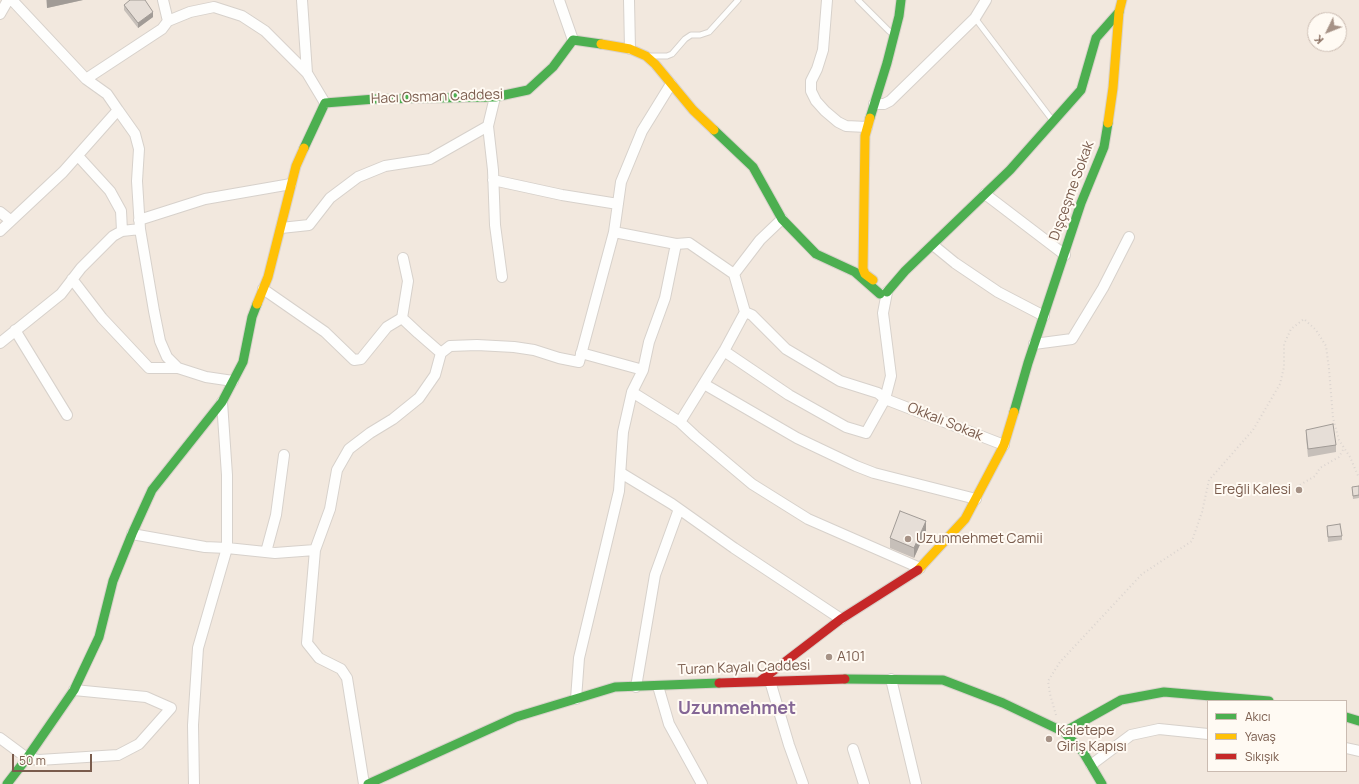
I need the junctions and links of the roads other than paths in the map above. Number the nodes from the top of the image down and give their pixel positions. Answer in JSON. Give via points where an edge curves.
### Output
{"nodes":[{"id":1,"x":8,"y":0,"type":"edge"},
{"id":2,"x":12,"y":0,"type":"edge"},
{"id":3,"x":163,"y":0,"type":"edge"},
{"id":4,"x":302,"y":0,"type":"edge"},
{"id":5,"x":559,"y":0,"type":"edge"},
{"id":6,"x":629,"y":0,"type":"edge"},
{"id":7,"x":738,"y":0,"type":"edge"},
{"id":8,"x":827,"y":0,"type":"edge"},
{"id":9,"x":858,"y":0,"type":"edge"},
{"id":10,"x":901,"y":0,"type":"edge"},
{"id":11,"x":986,"y":0,"type":"edge"},
{"id":12,"x":1122,"y":0,"type":"edge"},
{"id":13,"x":1119,"y":12,"type":"junction"},
{"id":14,"x":0,"y":14,"type":"edge"},
{"id":15,"x":975,"y":18,"type":"junction"},
{"id":16,"x":168,"y":21,"type":"junction"},
{"id":17,"x":894,"y":35,"type":"junction"},
{"id":18,"x":573,"y":40,"type":"junction"},
{"id":19,"x":630,"y":49,"type":"junction"},
{"id":20,"x":646,"y":56,"type":"junction"},
{"id":21,"x":307,"y":73,"type":"junction"},
{"id":22,"x":86,"y":79,"type":"junction"},
{"id":23,"x":671,"y":84,"type":"junction"},
{"id":24,"x":495,"y":97,"type":"junction"},
{"id":25,"x":325,"y":102,"type":"junction"},
{"id":26,"x":874,"y":104,"type":"junction"},
{"id":27,"x":118,"y":110,"type":"junction"},
{"id":28,"x":1054,"y":122,"type":"junction"},
{"id":29,"x":488,"y":126,"type":"junction"},
{"id":30,"x":867,"y":127,"type":"junction"},
{"id":31,"x":78,"y":156,"type":"junction"},
{"id":32,"x":493,"y":180,"type":"junction"},
{"id":33,"x":292,"y":184,"type":"junction"},
{"id":34,"x":985,"y":194,"type":"junction"},
{"id":35,"x":618,"y":204,"type":"junction"},
{"id":36,"x":0,"y":212,"type":"edge"},
{"id":37,"x":782,"y":219,"type":"junction"},
{"id":38,"x":10,"y":220,"type":"junction"},
{"id":39,"x":140,"y":224,"type":"junction"},
{"id":40,"x":281,"y":228,"type":"junction"},
{"id":41,"x":0,"y":231,"type":"edge"},
{"id":42,"x":122,"y":231,"type":"junction"},
{"id":43,"x":614,"y":232,"type":"junction"},
{"id":44,"x":1129,"y":237,"type":"dead end"},
{"id":45,"x":676,"y":244,"type":"junction"},
{"id":46,"x":933,"y":245,"type":"junction"},
{"id":47,"x":1064,"y":255,"type":"junction"},
{"id":48,"x":403,"y":258,"type":"dead end"},
{"id":49,"x":859,"y":271,"type":"junction"},
{"id":50,"x":734,"y":274,"type":"junction"},
{"id":51,"x":502,"y":276,"type":"dead end"},
{"id":52,"x":72,"y":279,"type":"junction"},
{"id":53,"x":263,"y":288,"type":"junction"},
{"id":54,"x":883,"y":291,"type":"junction"},
{"id":55,"x":745,"y":312,"type":"junction"},
{"id":56,"x":1044,"y":316,"type":"junction"},
{"id":57,"x":402,"y":318,"type":"junction"},
{"id":58,"x":15,"y":330,"type":"junction"},
{"id":59,"x":0,"y":342,"type":"edge"},
{"id":60,"x":1034,"y":344,"type":"junction"},
{"id":61,"x":724,"y":352,"type":"junction"},
{"id":62,"x":441,"y":353,"type":"junction"},
{"id":63,"x":581,"y":354,"type":"junction"},
{"id":64,"x":178,"y":368,"type":"junction"},
{"id":65,"x":643,"y":370,"type":"junction"},
{"id":66,"x":233,"y":381,"type":"junction"},
{"id":67,"x":704,"y":384,"type":"junction"},
{"id":68,"x":632,"y":392,"type":"junction"},
{"id":69,"x":885,"y":399,"type":"junction"},
{"id":70,"x":222,"y":402,"type":"junction"},
{"id":71,"x":67,"y":415,"type":"dead end"},
{"id":72,"x":680,"y":422,"type":"junction"},
{"id":73,"x":1004,"y":445,"type":"junction"},
{"id":74,"x":284,"y":455,"type":"dead end"},
{"id":75,"x":621,"y":473,"type":"junction"},
{"id":76,"x":976,"y":499,"type":"junction"},
{"id":77,"x":679,"y":509,"type":"junction"},
{"id":78,"x":132,"y":534,"type":"junction"},
{"id":79,"x":227,"y":548,"type":"junction"},
{"id":80,"x":315,"y":550,"type":"junction"},
{"id":81,"x":266,"y":552,"type":"junction"},
{"id":82,"x":920,"y":568,"type":"junction"},
{"id":83,"x":841,"y":619,"type":"junction"},
{"id":84,"x":891,"y":679,"type":"junction"},
{"id":85,"x":765,"y":681,"type":"junction"},
{"id":86,"x":658,"y":686,"type":"junction"},
{"id":87,"x":636,"y":687,"type":"junction"},
{"id":88,"x":74,"y":690,"type":"junction"},
{"id":89,"x":576,"y":699,"type":"junction"},
{"id":90,"x":1257,"y":700,"type":"edge"},
{"id":91,"x":1347,"y":717,"type":"edge"},
{"id":92,"x":1359,"y":721,"type":"edge"},
{"id":93,"x":1064,"y":732,"type":"junction"},
{"id":94,"x":1207,"y":734,"type":"edge"},
{"id":95,"x":0,"y":738,"type":"edge"},
{"id":96,"x":1347,"y":748,"type":"edge"},
{"id":97,"x":853,"y":749,"type":"dead end"},
{"id":98,"x":1359,"y":751,"type":"edge"},
{"id":99,"x":27,"y":758,"type":"junction"},
{"id":100,"x":1091,"y":765,"type":"junction"},
{"id":101,"x":7,"y":784,"type":"edge"},
{"id":102,"x":194,"y":784,"type":"edge"},
{"id":103,"x":364,"y":784,"type":"edge"},
{"id":104,"x":368,"y":784,"type":"edge"},
{"id":105,"x":702,"y":784,"type":"edge"},
{"id":106,"x":803,"y":784,"type":"edge"},
{"id":107,"x":864,"y":784,"type":"edge"},
{"id":108,"x":916,"y":784,"type":"edge"},
{"id":109,"x":1102,"y":784,"type":"edge"}],
"edges":[{"from":1,"to":14,"type":"street"},
{"from":2,"to":22,"type":"street"},
{"from":3,"to":16,"type":"street"},
{"from":4,"to":21,"type":"street"},
{"from":5,"to":18,"type":"street"},
{"from":6,"to":19,"type":"street"},
{"from":7,"to":20,"type":"lane","via":[[709,32],[691,35],[667,56]]},
{"from":8,"to":30,"type":"street","via":[[823,50],[811,82],[811,91],[816,101],[838,122],[846,126]]},
{"from":9,"to":17,"type":"lane"},
{"from":10,"to":17,"type":"street"},
{"from":11,"to":15,"type":"street"},
{"from":12,"to":13,"type":"street","name":"Dışçeşme Sokak"},
{"from":13,"to":28,"type":"street","via":[[1096,38],[1082,90]]},
{"from":13,"to":47,"type":"street","name":"Dışçeşme Sokak","via":[[1113,88],[1104,146]]},
{"from":15,"to":26,"type":"street","via":[[890,101]]},
{"from":15,"to":28,"type":"lane"},
{"from":16,"to":21,"type":"street","via":[[190,12],[214,7],[242,16],[266,31]]},
{"from":16,"to":22,"type":"street","via":[[162,29]]},
{"from":17,"to":26,"type":"street"},
{"from":18,"to":19,"type":"street"},
{"from":18,"to":24,"type":"street","name":"Hacı Osman Caddesi","via":[[553,67],[528,90]]},
{"from":19,"to":20,"type":"street"},
{"from":20,"to":23,"type":"street"},
{"from":21,"to":25,"type":"street"},
{"from":22,"to":27,"type":"street","via":[[107,94]]},
{"from":23,"to":35,"type":"street","via":[[642,130],[621,182]]},
{"from":23,"to":37,"type":"street","via":[[693,110],[753,167]]},
{"from":24,"to":25,"type":"street","name":"Hacı Osman Caddesi"},
{"from":24,"to":29,"type":"street"},
{"from":25,"to":33,"type":"street","via":[[296,166]]},
{"from":26,"to":30,"type":"street"},
{"from":27,"to":31,"type":"street"},
{"from":27,"to":39,"type":"street","via":[[135,134],[139,149],[137,181]]},
{"from":28,"to":34,"type":"street"},
{"from":29,"to":32,"type":"street"},
{"from":29,"to":40,"type":"street","via":[[430,159],[385,166],[358,177],[330,198],[309,225]]},
{"from":30,"to":49,"type":"street"},
{"from":31,"to":38,"type":"street"},
{"from":31,"to":42,"type":"street","via":[[110,190],[121,211]]},
{"from":32,"to":35,"type":"street"},
{"from":32,"to":51,"type":"street","via":[[495,225]]},
{"from":33,"to":39,"type":"street","via":[[205,199]]},
{"from":33,"to":40,"type":"street"},
{"from":34,"to":46,"type":"street"},
{"from":34,"to":47,"type":"street"},
{"from":35,"to":43,"type":"street"},
{"from":36,"to":38,"type":"street"},
{"from":37,"to":49,"type":"street","via":[[816,254]]},
{"from":37,"to":50,"type":"street","via":[[760,240]]},
{"from":38,"to":41,"type":"street"},
{"from":39,"to":42,"type":"street"},
{"from":39,"to":64,"type":"street","via":[[160,341],[167,357]]},
{"from":40,"to":53,"type":"street"},
{"from":42,"to":52,"type":"street","via":[[113,236]]},
{"from":43,"to":45,"type":"street"},
{"from":43,"to":63,"type":"street"},
{"from":44,"to":60,"type":"street","via":[[1103,288],[1072,339]]},
{"from":45,"to":50,"type":"street","via":[[689,243]]},
{"from":45,"to":65,"type":"street","via":[[666,298],[649,342]]},
{"from":46,"to":54,"type":"street"},
{"from":46,"to":56,"type":"street","via":[[998,292]]},
{"from":47,"to":56,"type":"street","name":"Dışçeşme Sokak"},
{"from":48,"to":57,"type":"street","via":[[408,281]]},
{"from":49,"to":54,"type":"street","via":[[865,280]]},
{"from":50,"to":55,"type":"street"},
{"from":52,"to":58,"type":"street","via":[[61,294]]},
{"from":52,"to":64,"type":"street","via":[[102,318],[149,368]]},
{"from":53,"to":57,"type":"street","via":[[325,332],[354,360],[361,359],[387,327]]},
{"from":53,"to":66,"type":"street","via":[[252,317],[243,362]]},
{"from":54,"to":69,"type":"street","via":[[883,313],[891,376]]},
{"from":55,"to":61,"type":"street"},
{"from":55,"to":69,"type":"street","via":[[752,315],[786,349],[840,381],[878,393]]},
{"from":56,"to":60,"type":"street","name":"Dışçeşme Sokak"},
{"from":57,"to":62,"type":"street"},
{"from":58,"to":59,"type":"street"},
{"from":58,"to":71,"type":"street"},
{"from":60,"to":73,"type":"street","name":"Dışçeşme Sokak"},
{"from":61,"to":67,"type":"street"},
{"from":61,"to":69,"type":"street","via":[[789,395],[846,427],[866,433]]},
{"from":62,"to":63,"type":"street","via":[[450,346],[477,345],[534,350],[580,362]]},
{"from":62,"to":80,"type":"street","via":[[435,375],[419,398],[393,420],[349,449],[337,470],[330,509]]},
{"from":63,"to":65,"type":"street"},
{"from":64,"to":66,"type":"street","via":[[206,377]]},
{"from":65,"to":68,"type":"street"},
{"from":66,"to":70,"type":"street"},
{"from":67,"to":72,"type":"street"},
{"from":67,"to":76,"type":"street","via":[[797,438],[874,474]]},
{"from":68,"to":72,"type":"street"},
{"from":68,"to":75,"type":"street","via":[[623,432]]},
{"from":69,"to":73,"type":"street","name":"Okkalı Sokak"},
{"from":70,"to":78,"type":"street","via":[[152,490]]},
{"from":70,"to":79,"type":"street","via":[[227,475]]},
{"from":72,"to":82,"type":"street","via":[[752,484],[808,518]]},
{"from":73,"to":76,"type":"street","name":"Dışçeşme Sokak"},
{"from":74,"to":81,"type":"street","via":[[276,515]]},
{"from":75,"to":77,"type":"street"},
{"from":75,"to":89,"type":"street","via":[[619,491],[579,658]]},
{"from":76,"to":82,"type":"street","name":"Dışçeşme Sokak","via":[[965,519]]},
{"from":77,"to":83,"type":"street"},
{"from":77,"to":87,"type":"street","via":[[655,575]]},
{"from":78,"to":79,"type":"street","via":[[205,547]]},
{"from":78,"to":88,"type":"street","via":[[113,581],[99,637]]},
{"from":79,"to":81,"type":"street"},
{"from":79,"to":102,"type":"street","via":[[198,648],[193,725]]},
{"from":80,"to":81,"type":"street"},
{"from":80,"to":103,"type":"street","via":[[307,643],[319,658],[341,669],[347,678]]},
{"from":82,"to":83,"type":"street","name":"Dışçeşme Sokak"},
{"from":83,"to":85,"type":"street","name":"Dışçeşme Sokak"},
{"from":84,"to":85,"type":"street","name":"Turan Kayalı Caddesi"},
{"from":84,"to":93,"type":"street","name":"Turan Kayalı Caddesi","via":[[943,680],[1003,703]]},
{"from":84,"to":108,"type":"street"},
{"from":85,"to":86,"type":"street","name":"Turan Kayalı Caddesi"},
{"from":85,"to":106,"type":"street"},
{"from":86,"to":87,"type":"street","name":"Turan Kayalı Caddesi"},
{"from":86,"to":105,"type":"street","via":[[669,724]]},
{"from":87,"to":89,"type":"street","name":"Turan Kayalı Caddesi","via":[[615,688]]},
{"from":88,"to":99,"type":"street"},
{"from":88,"to":99,"type":"street","via":[[146,697],[170,708],[139,744],[118,755],[39,760]]},
{"from":89,"to":104,"type":"street","name":"Turan Kayalı Caddesi","via":[[516,717]]},
{"from":90,"to":93,"type":"street","via":[[1164,692],[1121,700]]},
{"from":91,"to":92,"type":"street"},
{"from":93,"to":100,"type":"street","name":"Turan Kayalı Caddesi","via":[[1083,752]]},
{"from":94,"to":100,"type":"street","via":[[1159,730],[1131,735]]},
{"from":95,"to":99,"type":"street"},
{"from":96,"to":98,"type":"street"},
{"from":97,"to":107,"type":"street"},
{"from":99,"to":101,"type":"street"},
{"from":100,"to":109,"type":"street","name":"Turan Kayalı Caddesi"}]}
